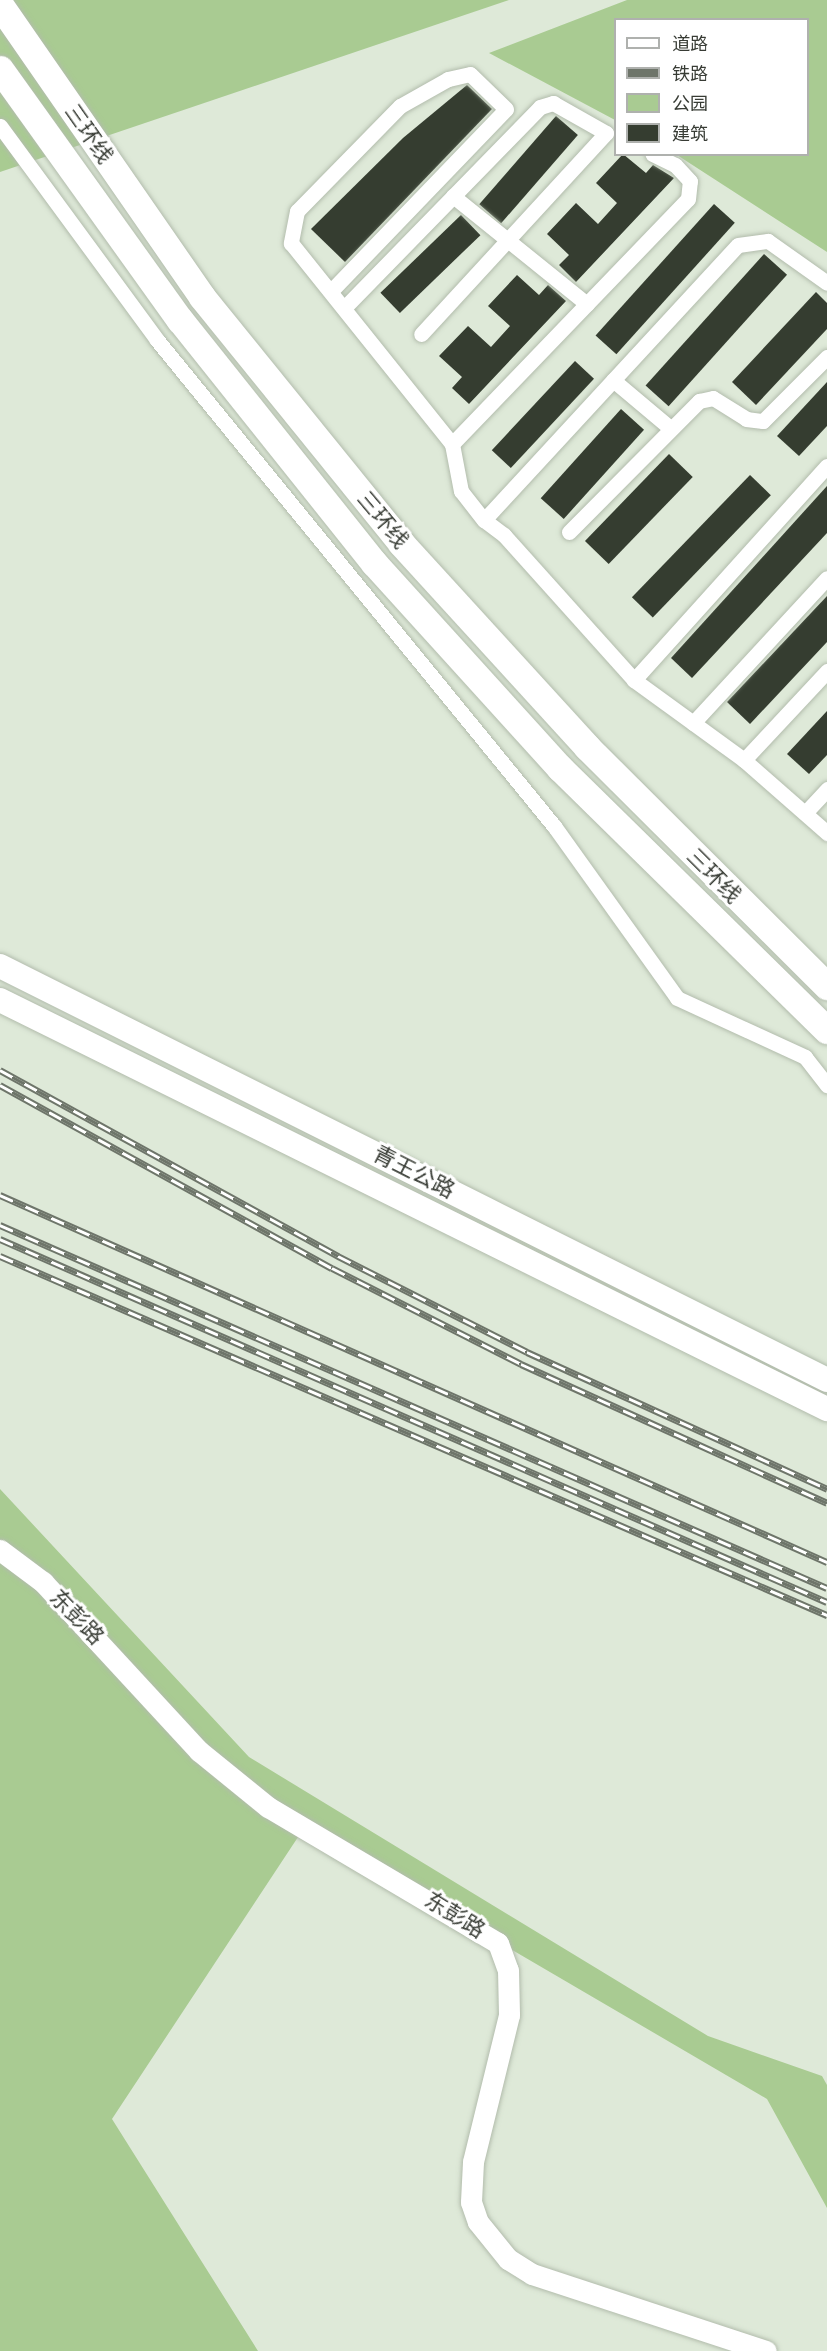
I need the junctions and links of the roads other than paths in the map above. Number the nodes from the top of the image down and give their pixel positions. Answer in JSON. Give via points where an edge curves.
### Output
{"nodes":[{"id":1,"x":0,"y":5,"type":"edge"},
{"id":2,"x":0,"y":69,"type":"edge"},
{"id":3,"x":0,"y":126,"type":"edge"},
{"id":4,"x":611,"y":135,"type":"edge"},
{"id":5,"x":656,"y":156,"type":"edge"},
{"id":6,"x":453,"y":196,"type":"junction"},
{"id":7,"x":508,"y":240,"type":"junction"},
{"id":8,"x":827,"y":283,"type":"edge"},
{"id":9,"x":331,"y":291,"type":"junction"},
{"id":10,"x":587,"y":304,"type":"junction"},
{"id":11,"x":345,"y":307,"type":"junction"},
{"id":12,"x":421,"y":334,"type":"dead end"},
{"id":13,"x":827,"y":357,"type":"edge"},
{"id":14,"x":613,"y":380,"type":"junction"},
{"id":15,"x":669,"y":427,"type":"junction"},
{"id":16,"x":452,"y":444,"type":"junction"},
{"id":17,"x":827,"y":466,"type":"edge"},
{"id":18,"x":484,"y":520,"type":"junction"},
{"id":19,"x":569,"y":532,"type":"dead end"},
{"id":20,"x":827,"y":578,"type":"edge"},
{"id":21,"x":827,"y":671,"type":"edge"},
{"id":22,"x":634,"y":680,"type":"junction"},
{"id":23,"x":693,"y":723,"type":"junction"},
{"id":24,"x":744,"y":759,"type":"junction"},
{"id":25,"x":827,"y":789,"type":"edge"},
{"id":26,"x":805,"y":813,"type":"junction"},
{"id":27,"x":827,"y":833,"type":"edge"},
{"id":28,"x":0,"y":966,"type":"edge"},
{"id":29,"x":827,"y":986,"type":"edge"},
{"id":30,"x":0,"y":1000,"type":"edge"},
{"id":31,"x":827,"y":1030,"type":"edge"},
{"id":32,"x":827,"y":1085,"type":"edge"},
{"id":33,"x":827,"y":1380,"type":"edge"},
{"id":34,"x":827,"y":1409,"type":"edge"},
{"id":35,"x":0,"y":1550,"type":"edge"},
{"id":36,"x":766,"y":2351,"type":"edge"}],
"edges":[{"from":1,"to":29,"type":"highway","name":"三环线","via":[[202,297],[401,543],[587,747]]},
{"from":2,"to":31,"type":"highway","name":"三环线","via":[[180,320],[374,563],[560,768]]},
{"from":3,"to":32,"type":"street","via":[[157,340],[554,826],[677,998],[805,1057]]},
{"from":4,"to":6,"type":"street","via":[[553,104],[540,107]]},
{"from":4,"to":7,"type":"street"},
{"from":5,"to":10,"type":"street","via":[[675,165],[690,181],[688,200]]},
{"from":6,"to":7,"type":"street"},
{"from":6,"to":11,"type":"street"},
{"from":7,"to":10,"type":"street"},
{"from":7,"to":12,"type":"street"},
{"from":8,"to":14,"type":"street","via":[[768,241],[738,245]]},
{"from":9,"to":9,"type":"street","via":[[291,243],[297,211],[400,106],[448,79],[470,74],[506,109]]},
{"from":9,"to":11,"type":"street"},
{"from":10,"to":16,"type":"street"},
{"from":11,"to":16,"type":"street"},
{"from":13,"to":15,"type":"street","via":[[763,420],[746,419],[713,398],[699,401]]},
{"from":14,"to":15,"type":"street"},
{"from":14,"to":18,"type":"street"},
{"from":15,"to":19,"type":"street"},
{"from":16,"to":18,"type":"street","via":[[461,491]]},
{"from":17,"to":22,"type":"street"},
{"from":18,"to":22,"type":"street","via":[[504,535]]},
{"from":20,"to":23,"type":"street"},
{"from":21,"to":24,"type":"street"},
{"from":22,"to":23,"type":"street"},
{"from":23,"to":24,"type":"street"},
{"from":24,"to":26,"type":"street"},
{"from":25,"to":26,"type":"street"},
{"from":26,"to":27,"type":"street"},
{"from":28,"to":33,"type":"main road","name":"青王公路"},
{"from":30,"to":34,"type":"main road","name":"青王公路"},
{"from":35,"to":36,"type":"street","name":"东彭路","via":[[43,1582],[199,1751],[268,1807],[498,1943],[508,1970],[509,2015],[473,2162],[471,2202],[478,2222],[508,2259],[532,2274]]}]}
